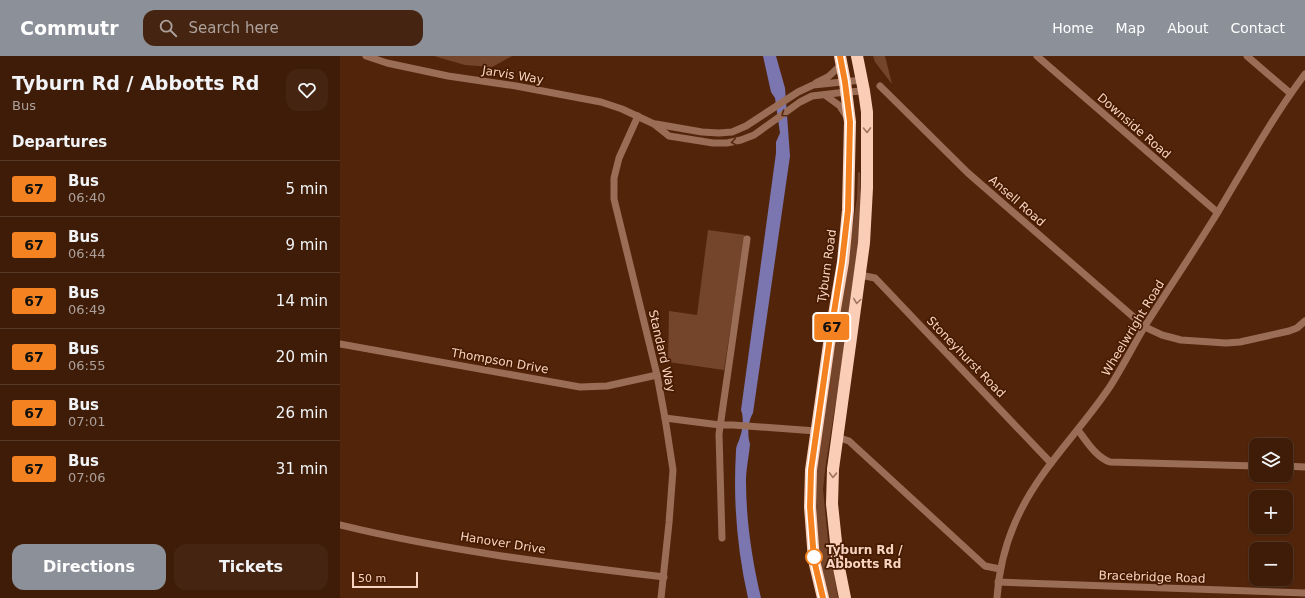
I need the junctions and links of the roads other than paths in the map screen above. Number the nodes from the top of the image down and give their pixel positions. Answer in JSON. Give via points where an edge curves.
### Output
{"nodes":[{"id":1,"x":366,"y":56,"type":"edge"},
{"id":2,"x":857,"y":56,"type":"edge"},
{"id":3,"x":1037,"y":56,"type":"edge"},
{"id":4,"x":1247,"y":56,"type":"edge"},
{"id":5,"x":841,"y":60,"type":"edge"},
{"id":6,"x":1305,"y":74,"type":"edge"},
{"id":7,"x":812,"y":85,"type":"junction"},
{"id":8,"x":863,"y":86,"type":"junction"},
{"id":9,"x":880,"y":86,"type":"dead end"},
{"id":10,"x":845,"y":87,"type":"junction"},
{"id":11,"x":1290,"y":93,"type":"junction"},
{"id":12,"x":825,"y":95,"type":"junction"},
{"id":13,"x":638,"y":116,"type":"junction"},
{"id":14,"x":850,"y":122,"type":"junction"},
{"id":15,"x":654,"y":124,"type":"junction"},
{"id":16,"x":1217,"y":212,"type":"junction"},
{"id":17,"x":747,"y":239,"type":"dead end"},
{"id":18,"x":860,"y":275,"type":"junction"},
{"id":19,"x":1305,"y":321,"type":"edge"},
{"id":20,"x":1145,"y":327,"type":"junction"},
{"id":21,"x":340,"y":344,"type":"edge"},
{"id":22,"x":657,"y":375,"type":"junction"},
{"id":23,"x":665,"y":418,"type":"junction"},
{"id":24,"x":720,"y":425,"type":"junction"},
{"id":25,"x":1078,"y":430,"type":"junction"},
{"id":26,"x":816,"y":431,"type":"junction"},
{"id":27,"x":837,"y":437,"type":"junction"},
{"id":28,"x":1051,"y":463,"type":"junction"},
{"id":29,"x":1249,"y":466,"type":"edge"},
{"id":30,"x":1293,"y":466,"type":"edge"},
{"id":31,"x":1305,"y":467,"type":"edge"},
{"id":32,"x":340,"y":525,"type":"edge"},
{"id":33,"x":722,"y":538,"type":"dead end"},
{"id":34,"x":1000,"y":569,"type":"junction"},
{"id":35,"x":664,"y":577,"type":"junction"},
{"id":36,"x":998,"y":582,"type":"junction"},
{"id":37,"x":1305,"y":593,"type":"edge"},
{"id":38,"x":661,"y":598,"type":"edge"},
{"id":39,"x":823,"y":598,"type":"edge"},
{"id":40,"x":845,"y":598,"type":"edge"},
{"id":41,"x":997,"y":598,"type":"edge"}],
"edges":[{"from":1,"to":13,"type":"street","name":"Jarvis Way","via":[[448,76],[601,102]]},
{"from":2,"to":8,"type":"highway"},
{"from":3,"to":16,"type":"street","name":"Downside Road"},
{"from":4,"to":11,"type":"street"},
{"from":5,"to":7,"type":"street","via":[[828,77]]},
{"from":5,"to":10,"type":"highway","name":"Tyburn Road"},
{"from":6,"to":11,"type":"street","name":"Wheelwright Road"},
{"from":7,"to":10,"type":"street"},
{"from":7,"to":15,"type":"street","name":"Jarvis Way","via":[[767,114],[732,132],[702,132]]},
{"from":8,"to":10,"type":"street"},
{"from":8,"to":10,"type":"street"},
{"from":8,"to":18,"type":"highway","one_way":true,"via":[[868,133],[864,243]]},
{"from":9,"to":20,"type":"street","name":"Ansell Road","via":[[968,173]]},
{"from":10,"to":12,"type":"street","name":"Jarvis Way"},
{"from":10,"to":14,"type":"highway","name":"Tyburn Road"},
{"from":11,"to":16,"type":"street","name":"Wheelwright Road"},
{"from":12,"to":14,"type":"street","via":[[840,106]]},
{"from":12,"to":15,"type":"street","name":"Jarvis Way","one_way":true,"via":[[812,96],[754,134],[727,143],[669,136]]},
{"from":13,"to":15,"type":"street","name":"Jarvis Way"},
{"from":13,"to":22,"type":"street","name":"Standard Way","via":[[619,158],[614,178],[614,199]]},
{"from":14,"to":26,"type":"highway","name":"Tyburn Road","via":[[848,210]]},
{"from":16,"to":20,"type":"street","name":"Wheelwright Road"},
{"from":17,"to":24,"type":"street"},
{"from":18,"to":27,"type":"highway","one_way":true},
{"from":18,"to":28,"type":"street","name":"Stoneyhurst Road","via":[[875,278]]},
{"from":19,"to":20,"type":"street","name":"Ansell Road","via":[[1289,331],[1226,343],[1181,340]]},
{"from":20,"to":25,"type":"street","name":"Wheelwright Road","via":[[1111,385]]},
{"from":21,"to":22,"type":"street","name":"Thompson Drive","via":[[580,386],[607,386]]},
{"from":22,"to":23,"type":"street","name":"Standard Way"},
{"from":23,"to":24,"type":"street"},
{"from":23,"to":35,"type":"street","name":"Standard Way","via":[[673,470]]},
{"from":24,"to":26,"type":"street"},
{"from":24,"to":33,"type":"street"},
{"from":25,"to":28,"type":"street","name":"Wheelwright Road"},
{"from":25,"to":29,"type":"street","via":[[1097,454],[1110,462]]},
{"from":26,"to":39,"type":"highway","name":"Tyburn Road","via":[[810,507],[814,560]]},
{"from":27,"to":34,"type":"street","via":[[849,441],[985,566]]},
{"from":27,"to":40,"type":"highway","one_way":true,"via":[[832,504],[837,558]]},
{"from":28,"to":34,"type":"street","name":"Wheelwright Road","via":[[1020,511]]},
{"from":30,"to":31,"type":"street"},
{"from":32,"to":35,"type":"street","name":"Hanover Drive","via":[[499,555]]},
{"from":34,"to":36,"type":"street","name":"Wheelwright Road"},
{"from":35,"to":38,"type":"street","name":"Standard Way"},
{"from":36,"to":37,"type":"street","name":"Bracebridge Road"},
{"from":36,"to":41,"type":"street","name":"Wheelwright Road"}]}
